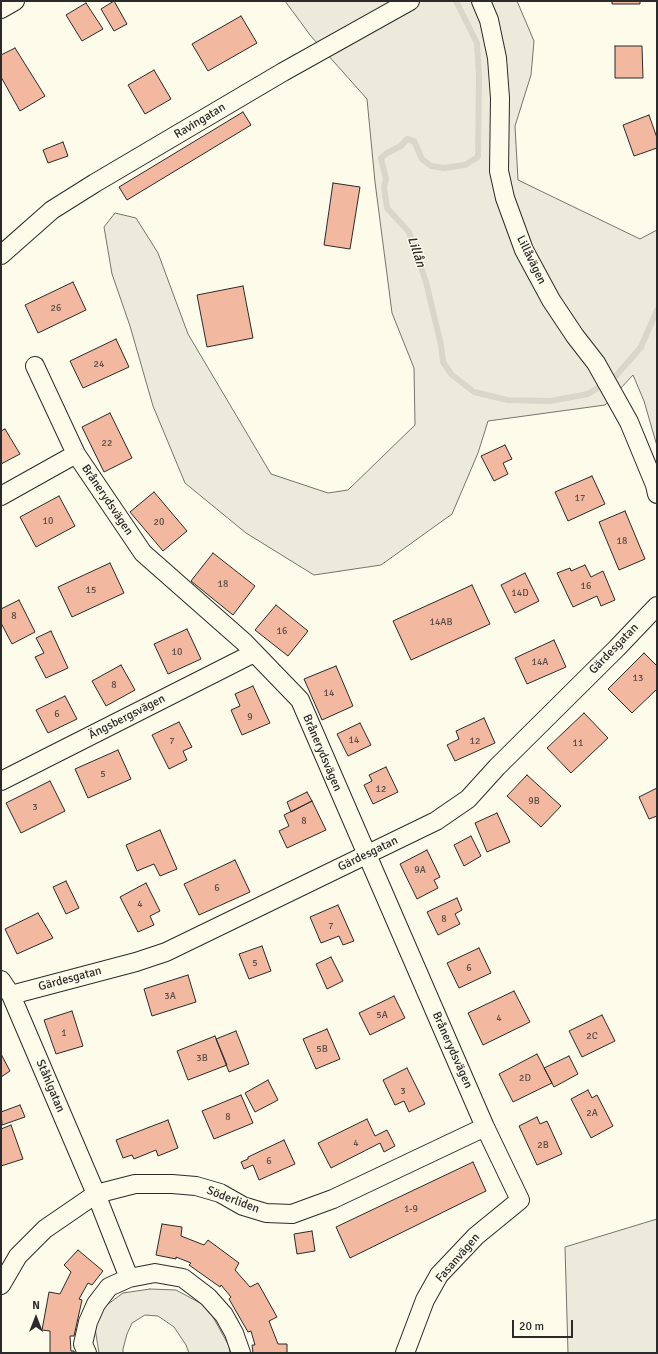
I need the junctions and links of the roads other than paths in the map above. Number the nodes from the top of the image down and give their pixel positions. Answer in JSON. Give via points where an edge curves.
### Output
{"nodes":[{"id":1,"x":15,"y":1,"type":"edge"},
{"id":2,"x":410,"y":1,"type":"edge"},
{"id":3,"x":481,"y":1,"type":"edge"},
{"id":4,"x":1,"y":9,"type":"edge"},
{"id":5,"x":1,"y":255,"type":"edge"},
{"id":6,"x":34,"y":366,"type":"dead end"},
{"id":7,"x":76,"y":454,"type":"junction"},
{"id":8,"x":657,"y":494,"type":"edge"},
{"id":9,"x":1,"y":496,"type":"edge"},
{"id":10,"x":657,"y":606,"type":"edge"},
{"id":11,"x":254,"y":653,"type":"junction"},
{"id":12,"x":1,"y":781,"type":"edge"},
{"id":13,"x":367,"y":855,"type":"junction"},
{"id":14,"x":1,"y":980,"type":"edge"},
{"id":15,"x":11,"y":995,"type":"junction"},
{"id":16,"x":485,"y":1127,"type":"junction"},
{"id":17,"x":96,"y":1194,"type":"junction"},
{"id":18,"x":520,"y":1200,"type":"joint"},
{"id":19,"x":129,"y":1278,"type":"junction"},
{"id":20,"x":1,"y":1285,"type":"edge"},
{"id":21,"x":87,"y":1353,"type":"edge"},
{"id":22,"x":241,"y":1353,"type":"edge"},
{"id":23,"x":405,"y":1353,"type":"edge"}],
"edges":[{"from":1,"to":4,"type":"street"},
{"from":2,"to":5,"type":"street","name":"Ravingatan","via":[[95,183],[52,210]]},
{"from":3,"to":8,"type":"street","name":"Lillåvägen","via":[[489,20],[497,58],[500,98],[499,171],[505,198],[524,250],[551,300],[596,363],[629,422]]},
{"from":6,"to":7,"type":"street","name":"Brånerydsvägen"},
{"from":7,"to":9,"type":"street"},
{"from":7,"to":11,"type":"street","name":"Brånerydsvägen","via":[[143,553]]},
{"from":10,"to":13,"type":"street","name":"Gärdesgatan","via":[[468,799],[436,821]]},
{"from":11,"to":12,"type":"street","name":"Ängsbergsvägen"},
{"from":11,"to":13,"type":"street","name":"Brånerydsvägen","via":[[300,700]]},
{"from":13,"to":15,"type":"street","name":"Gärdesgatan","via":[[166,952]]},
{"from":13,"to":16,"type":"street","name":"Brånerydsvägen"},
{"from":14,"to":15,"type":"street","name":"Ståhlgatan"},
{"from":15,"to":17,"type":"street","name":"Ståhlgatan"},
{"from":16,"to":17,"type":"street","name":"Söderliden","via":[[333,1199],[292,1214],[266,1213],[243,1206],[220,1193],[196,1186],[135,1184]]},
{"from":16,"to":18,"type":"street","name":"Brånerydsvägen"},
{"from":17,"to":19,"type":"street","name":"Ståhlgatan"},
{"from":17,"to":20,"type":"street","name":"Söderliden","via":[[45,1229],[18,1256]]},
{"from":18,"to":23,"type":"street","name":"Fasanvägen","via":[[476,1236],[439,1276],[425,1300]]},
{"from":19,"to":21,"type":"street","via":[[109,1287],[96,1304],[88,1322],[83,1344]]},
{"from":19,"to":22,"type":"street","via":[[156,1273],[183,1278],[208,1297],[224,1315]]}]}
